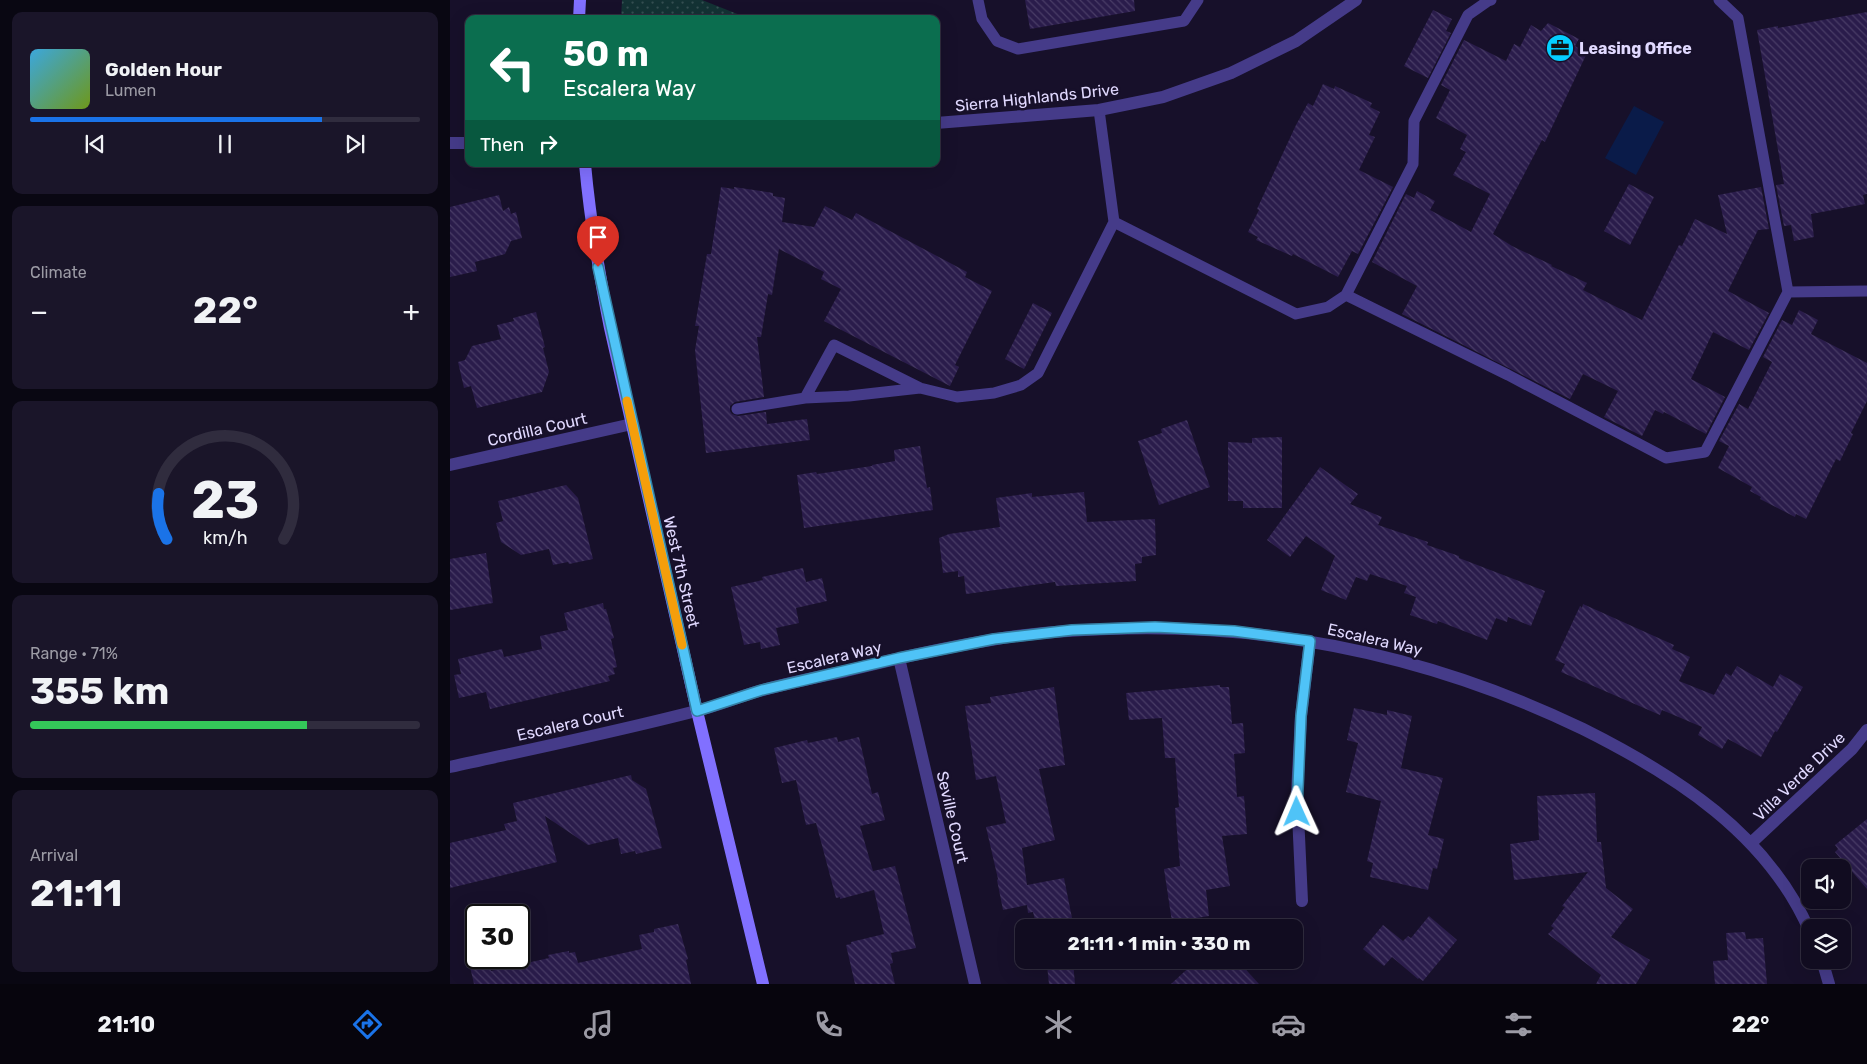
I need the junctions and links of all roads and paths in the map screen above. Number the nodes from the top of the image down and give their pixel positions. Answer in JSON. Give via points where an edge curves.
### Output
{"nodes":[{"id":1,"x":580,"y":0,"type":"edge"},
{"id":2,"x":978,"y":0,"type":"edge"},
{"id":3,"x":1198,"y":0,"type":"edge"},
{"id":4,"x":1356,"y":0,"type":"edge"},
{"id":5,"x":1491,"y":0,"type":"edge"},
{"id":6,"x":1725,"y":2,"type":"edge"},
{"id":7,"x":579,"y":15,"type":"edge"},
{"id":8,"x":1099,"y":110,"type":"junction"},
{"id":9,"x":940,"y":123,"type":"edge"},
{"id":10,"x":450,"y":143,"type":"edge"},
{"id":11,"x":465,"y":143,"type":"edge"},
{"id":12,"x":585,"y":167,"type":"edge"},
{"id":13,"x":1114,"y":222,"type":"junction"},
{"id":14,"x":1867,"y":291,"type":"edge"},
{"id":15,"x":1788,"y":292,"type":"junction"},
{"id":16,"x":1346,"y":295,"type":"junction"},
{"id":17,"x":920,"y":388,"type":"junction"},
{"id":18,"x":805,"y":398,"type":"junction"},
{"id":19,"x":737,"y":409,"type":"dead end"},
{"id":20,"x":632,"y":424,"type":"junction"},
{"id":21,"x":450,"y":465,"type":"edge"},
{"id":22,"x":1310,"y":641,"type":"junction"},
{"id":23,"x":899,"y":658,"type":"junction"},
{"id":24,"x":697,"y":711,"type":"junction"},
{"id":25,"x":1867,"y":730,"type":"edge"},
{"id":26,"x":450,"y":767,"type":"edge"},
{"id":27,"x":1751,"y":843,"type":"junction"},
{"id":28,"x":1302,"y":901,"type":"dead end"},
{"id":29,"x":1804,"y":919,"type":"edge"},
{"id":30,"x":1825,"y":969,"type":"edge"},
{"id":31,"x":763,"y":984,"type":"edge"},
{"id":32,"x":975,"y":984,"type":"edge"},
{"id":33,"x":1829,"y":984,"type":"edge"}],
"edges":[{"from":1,"to":7,"type":"main road"},
{"from":2,"to":3,"type":"lane","via":[[982,19],[997,41],[1018,49],[1184,20]]},
{"from":4,"to":8,"type":"street","name":"Sierra Highlands Drive","via":[[1296,41],[1231,73],[1163,98]]},
{"from":5,"to":16,"type":"lane","via":[[1468,15],[1414,121],[1413,164]]},
{"from":6,"to":15,"type":"lane","via":[[1738,18]]},
{"from":8,"to":9,"type":"street","name":"Sierra Highlands Drive"},
{"from":8,"to":13,"type":"lane"},
{"from":10,"to":11,"type":"street"},
{"from":12,"to":20,"type":"main road","name":"West 7th Street","via":[[598,267]]},
{"from":13,"to":16,"type":"lane","via":[[1296,314],[1328,307]]},
{"from":13,"to":17,"type":"lane","via":[[1038,373],[1021,385],[994,393],[957,397]]},
{"from":14,"to":15,"type":"lane"},
{"from":15,"to":16,"type":"lane","via":[[1705,452],[1666,458]]},
{"from":17,"to":18,"type":"lane"},
{"from":17,"to":18,"type":"lane","via":[[834,345]]},
{"from":18,"to":19,"type":"lane"},
{"from":20,"to":21,"type":"street","name":"Cordilla Court"},
{"from":20,"to":24,"type":"main road","name":"West 7th Street"},
{"from":22,"to":23,"type":"street","name":"Escalera Way","via":[[1234,631],[1155,627],[1072,630],[994,639]]},
{"from":22,"to":27,"type":"street","name":"Escalera Way","via":[[1403,661],[1478,684],[1546,712],[1612,744],[1681,784],[1721,814]]},
{"from":22,"to":28,"type":"street","via":[[1301,716],[1297,793]]},
{"from":23,"to":24,"type":"street","name":"Escalera Way","via":[[762,690]]},
{"from":23,"to":32,"type":"street","name":"Seville Court"},
{"from":24,"to":26,"type":"street","name":"Escalera Court"},
{"from":24,"to":31,"type":"main road","name":"West 7th Street"},
{"from":25,"to":27,"type":"street","name":"Villa Verde Drive","via":[[1852,749]]},
{"from":27,"to":29,"type":"street","name":"Escalera Way","via":[[1778,876]]},
{"from":30,"to":33,"type":"street"}]}
